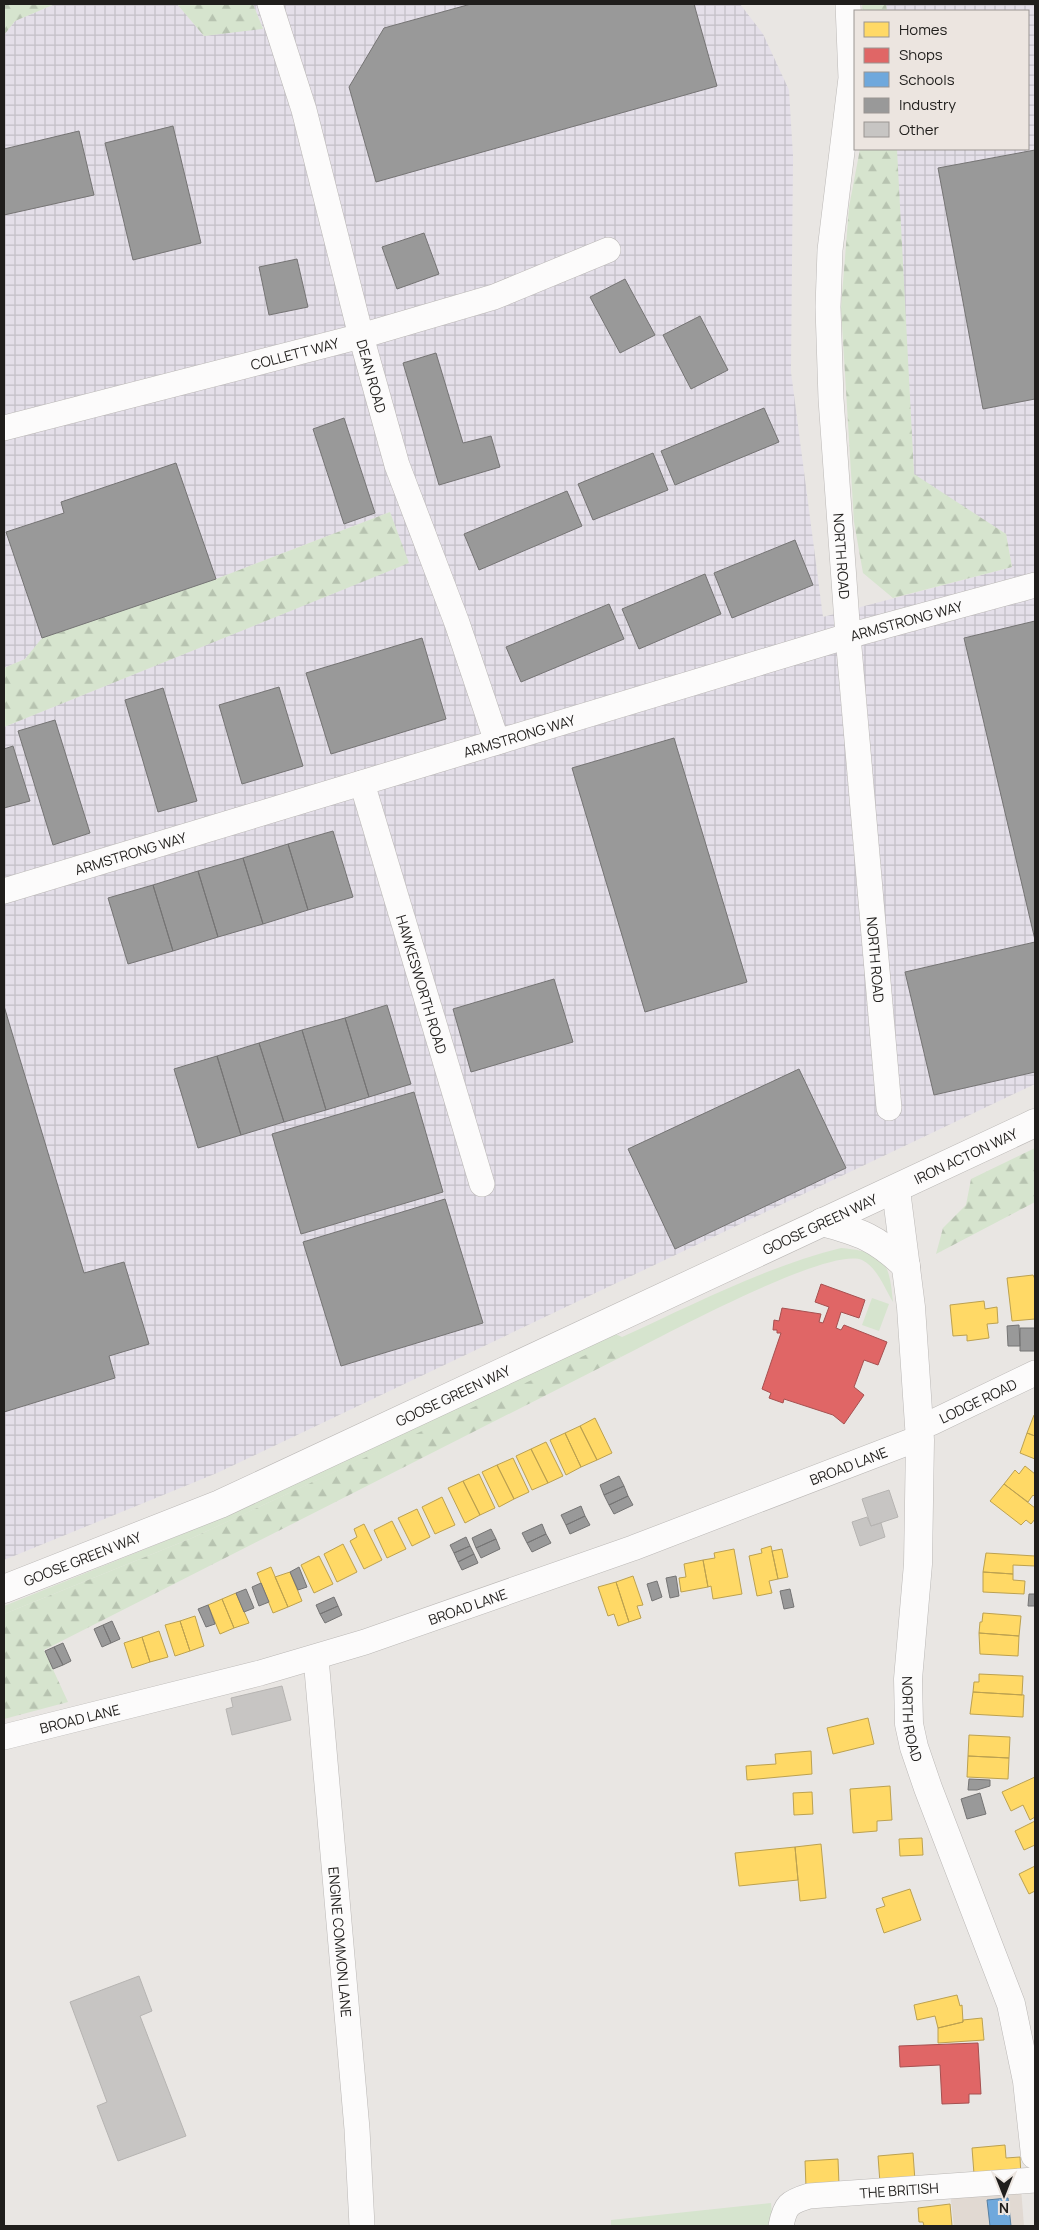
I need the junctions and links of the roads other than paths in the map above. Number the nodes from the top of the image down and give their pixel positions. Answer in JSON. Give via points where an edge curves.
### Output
{"nodes":[{"id":1,"x":270,"y":4,"type":"edge"},
{"id":2,"x":848,"y":4,"type":"edge"},
{"id":3,"x":608,"y":250,"type":"dead end"},
{"id":4,"x":362,"y":336,"type":"junction"},
{"id":5,"x":4,"y":428,"type":"edge"},
{"id":6,"x":1035,"y":585,"type":"edge"},
{"id":7,"x":848,"y":636,"type":"junction"},
{"id":8,"x":497,"y":742,"type":"junction"},
{"id":9,"x":362,"y":783,"type":"junction"},
{"id":10,"x":4,"y":891,"type":"edge"},
{"id":11,"x":889,"y":1108,"type":"dead end"},
{"id":12,"x":1035,"y":1123,"type":"edge"},
{"id":13,"x":482,"y":1184,"type":"dead end"},
{"id":14,"x":896,"y":1190,"type":"junction"},
{"id":15,"x":822,"y":1222,"type":"junction"},
{"id":16,"x":906,"y":1266,"type":"junction"},
{"id":17,"x":1035,"y":1373,"type":"edge"},
{"id":18,"x":920,"y":1432,"type":"junction"},
{"id":19,"x":4,"y":1589,"type":"edge"},
{"id":20,"x":316,"y":1658,"type":"junction"},
{"id":21,"x":4,"y":1737,"type":"edge"},
{"id":22,"x":1035,"y":2155,"type":"edge"},
{"id":23,"x":1035,"y":2180,"type":"edge"},
{"id":24,"x":362,"y":2226,"type":"edge"},
{"id":25,"x":781,"y":2226,"type":"edge"}],
"edges":[{"from":1,"to":4,"type":"street","name":"DEAN ROAD","via":[[304,110]]},
{"from":2,"to":7,"type":"street","name":"NORTH ROAD","via":[[852,78],[831,241],[828,307],[831,399]]},
{"from":3,"to":4,"type":"street","name":"COLLETT WAY","via":[[494,297]]},
{"from":4,"to":5,"type":"street","name":"COLLETT WAY"},
{"from":4,"to":8,"type":"street","name":"DEAN ROAD","via":[[397,465],[457,623]]},
{"from":6,"to":7,"type":"street","name":"ARMSTRONG WAY"},
{"from":7,"to":8,"type":"street","name":"ARMSTRONG WAY"},
{"from":7,"to":11,"type":"street","name":"NORTH ROAD"},
{"from":8,"to":9,"type":"street","name":"ARMSTRONG WAY"},
{"from":9,"to":10,"type":"street","name":"ARMSTRONG WAY"},
{"from":9,"to":13,"type":"street","name":"HAWKESWORTH ROAD"},
{"from":12,"to":14,"type":"main road","name":"IRON ACTON WAY"},
{"from":14,"to":15,"type":"main road","name":"GOOSE GREEN WAY"},
{"from":14,"to":16,"type":"main road","name":"NORTH ROAD"},
{"from":15,"to":16,"type":"main road","via":[[874,1239]]},
{"from":15,"to":19,"type":"main road","name":"GOOSE GREEN WAY","via":[[220,1504]]},
{"from":16,"to":18,"type":"main road","name":"NORTH ROAD"},
{"from":17,"to":18,"type":"street","name":"LODGE ROAD","via":[[931,1423]]},
{"from":18,"to":20,"type":"street","name":"BROAD LANE","via":[[909,1442],[633,1548]]},
{"from":18,"to":22,"type":"main road","name":"NORTH ROAD","via":[[918,1564],[908,1679],[909,1724],[928,1788],[1011,2004],[1027,2081]]},
{"from":20,"to":21,"type":"street","name":"BROAD LANE"},
{"from":20,"to":24,"type":"street","name":"ENGINE COMMON LANE"},
{"from":23,"to":25,"type":"street","name":"THE BRITISH","via":[[809,2196],[792,2201],[784,2212]]}]}
